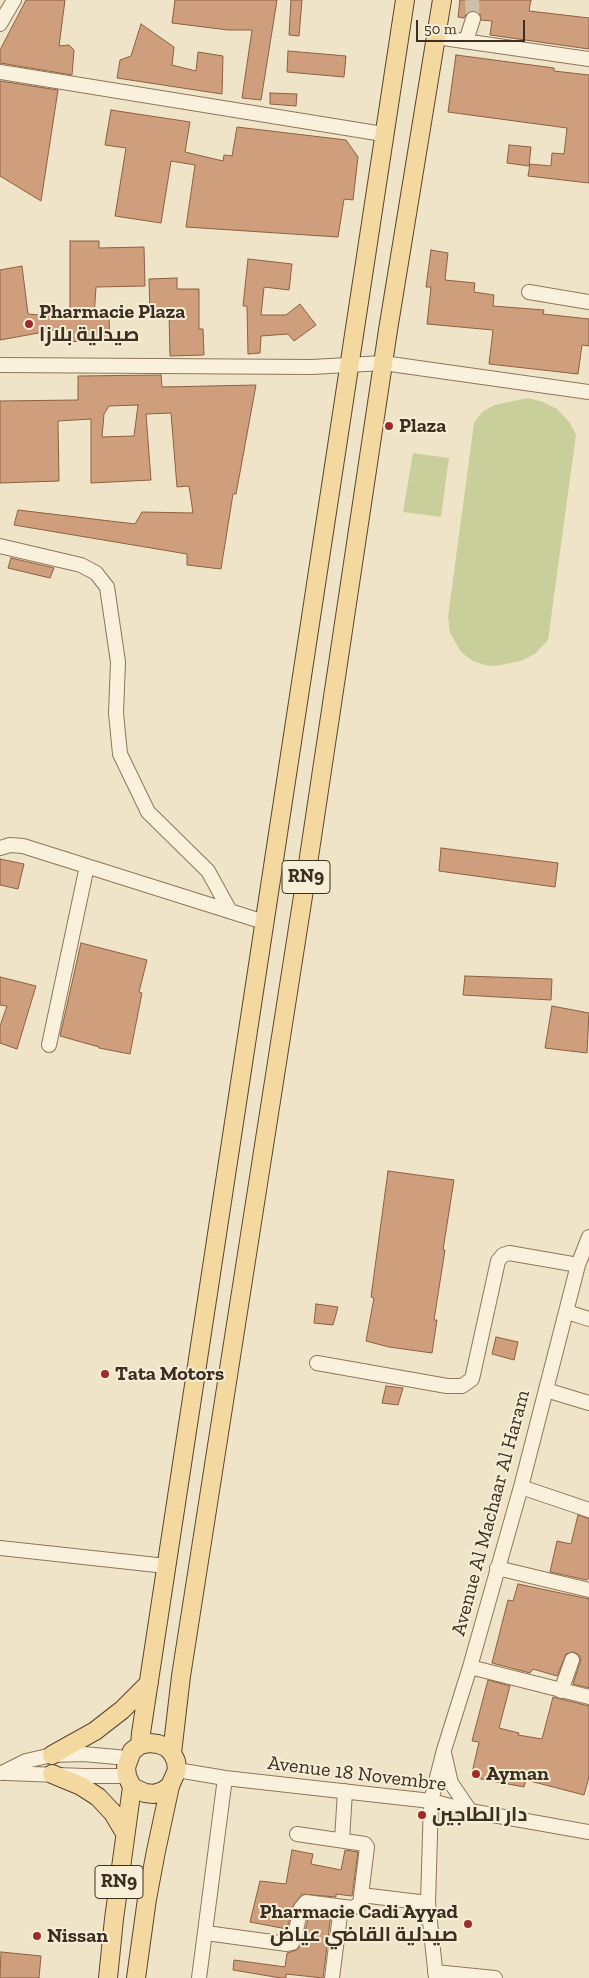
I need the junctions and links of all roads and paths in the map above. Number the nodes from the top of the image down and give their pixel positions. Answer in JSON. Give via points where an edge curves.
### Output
{"nodes":[{"id":1,"x":14,"y":0,"type":"edge"},
{"id":2,"x":405,"y":0,"type":"edge"},
{"id":3,"x":442,"y":0,"type":"edge"},
{"id":4,"x":473,"y":19,"type":"tunnel mouth"},
{"id":5,"x":0,"y":24,"type":"edge"},
{"id":6,"x":436,"y":37,"type":"junction"},
{"id":7,"x":466,"y":41,"type":"junction"},
{"id":8,"x":589,"y":59,"type":"edge"},
{"id":9,"x":0,"y":72,"type":"edge"},
{"id":10,"x":383,"y":134,"type":"junction"},
{"id":11,"x":529,"y":292,"type":"dead end"},
{"id":12,"x":589,"y":302,"type":"edge"},
{"id":13,"x":383,"y":363,"type":"junction"},
{"id":14,"x":0,"y":365,"type":"edge"},
{"id":15,"x":349,"y":366,"type":"junction"},
{"id":16,"x":589,"y":392,"type":"edge"},
{"id":17,"x":0,"y":546,"type":"edge"},
{"id":18,"x":0,"y":848,"type":"edge"},
{"id":19,"x":87,"y":866,"type":"junction"},
{"id":20,"x":230,"y":911,"type":"junction"},
{"id":21,"x":264,"y":922,"type":"junction"},
{"id":22,"x":49,"y":1045,"type":"dead end"},
{"id":23,"x":589,"y":1237,"type":"edge"},
{"id":24,"x":578,"y":1265,"type":"junction"},
{"id":25,"x":567,"y":1312,"type":"junction"},
{"id":26,"x":589,"y":1320,"type":"edge"},
{"id":27,"x":317,"y":1364,"type":"dead end"},
{"id":28,"x":546,"y":1390,"type":"junction"},
{"id":29,"x":589,"y":1403,"type":"edge"},
{"id":30,"x":520,"y":1486,"type":"junction"},
{"id":31,"x":589,"y":1510,"type":"edge"},
{"id":32,"x":0,"y":1548,"type":"edge"},
{"id":33,"x":166,"y":1566,"type":"junction"},
{"id":34,"x":497,"y":1568,"type":"junction"},
{"id":35,"x":589,"y":1590,"type":"edge"},
{"id":36,"x":572,"y":1660,"type":"dead end"},
{"id":37,"x":470,"y":1667,"type":"junction"},
{"id":38,"x":149,"y":1683,"type":"junction"},
{"id":39,"x":560,"y":1691,"type":"junction"},
{"id":40,"x":589,"y":1697,"type":"edge"},
{"id":41,"x":140,"y":1745,"type":"junction"},
{"id":42,"x":444,"y":1750,"type":"junction"},
{"id":43,"x":172,"y":1753,"type":"junction"},
{"id":44,"x":52,"y":1755,"type":"junction"},
{"id":45,"x":1,"y":1773,"type":"edge"},
{"id":46,"x":52,"y":1774,"type":"junction"},
{"id":47,"x":129,"y":1774,"type":"junction"},
{"id":48,"x":174,"y":1778,"type":"junction"},
{"id":49,"x":225,"y":1778,"type":"junction"},
{"id":50,"x":345,"y":1791,"type":"junction"},
{"id":51,"x":431,"y":1801,"type":"junction"},
{"id":52,"x":470,"y":1811,"type":"junction"},
{"id":53,"x":589,"y":1832,"type":"edge"},
{"id":54,"x":125,"y":1833,"type":"junction"},
{"id":55,"x":297,"y":1834,"type":"dead end"},
{"id":56,"x":342,"y":1840,"type":"junction"},
{"id":57,"x":361,"y":1895,"type":"junction"},
{"id":58,"x":428,"y":1902,"type":"junction"},
{"id":59,"x":341,"y":1907,"type":"junction"},
{"id":60,"x":206,"y":1933,"type":"junction"},
{"id":61,"x":435,"y":1975,"type":"edge"},
{"id":62,"x":108,"y":1978,"type":"edge"},
{"id":63,"x":136,"y":1978,"type":"edge"},
{"id":64,"x":199,"y":1978,"type":"edge"},
{"id":65,"x":332,"y":1978,"type":"edge"},
{"id":66,"x":494,"y":1978,"type":"edge"}],
"edges":[{"from":1,"to":5,"type":"street"},
{"from":2,"to":10,"type":"main road","number":"RN9"},
{"from":3,"to":6,"type":"main road","number":"RN9"},
{"from":4,"to":7,"type":"street"},
{"from":6,"to":7,"type":"street"},
{"from":6,"to":13,"type":"main road","number":"RN9"},
{"from":7,"to":8,"type":"street"},
{"from":9,"to":10,"type":"street"},
{"from":10,"to":15,"type":"main road","number":"RN9"},
{"from":11,"to":12,"type":"street"},
{"from":13,"to":15,"type":"street"},
{"from":13,"to":16,"type":"street"},
{"from":13,"to":43,"type":"main road","number":"RN9","via":[[181,1676]]},
{"from":14,"to":15,"type":"street"},
{"from":15,"to":21,"type":"main road","number":"RN9"},
{"from":17,"to":20,"type":"street","via":[[81,565],[96,573],[107,587],[118,662],[116,713],[120,754],[148,812],[208,871]]},
{"from":18,"to":19,"type":"street","via":[[23,846]]},
{"from":19,"to":20,"type":"street"},
{"from":19,"to":22,"type":"street"},
{"from":20,"to":21,"type":"street"},
{"from":21,"to":33,"type":"main road","number":"RN9"},
{"from":23,"to":24,"type":"street","name":"Avenue Al Machaar Al Haram"},
{"from":24,"to":25,"type":"street","name":"Avenue Al Machaar Al Haram"},
{"from":24,"to":27,"type":"street","via":[[509,1252],[503,1255],[498,1261],[472,1379],[462,1386]]},
{"from":25,"to":26,"type":"street"},
{"from":25,"to":28,"type":"street","name":"Avenue Al Machaar Al Haram"},
{"from":28,"to":29,"type":"street"},
{"from":28,"to":30,"type":"street","name":"Avenue Al Machaar Al Haram"},
{"from":30,"to":31,"type":"street"},
{"from":30,"to":34,"type":"street","name":"Avenue Al Machaar Al Haram"},
{"from":32,"to":33,"type":"street"},
{"from":33,"to":38,"type":"main road","number":"RN9"},
{"from":34,"to":35,"type":"street"},
{"from":34,"to":37,"type":"street","name":"Avenue Al Machaar Al Haram"},
{"from":36,"to":39,"type":"street"},
{"from":37,"to":39,"type":"street"},
{"from":37,"to":42,"type":"street","name":"Avenue Al Machaar Al Haram"},
{"from":38,"to":41,"type":"main road","number":"RN9"},
{"from":38,"to":44,"type":"main road","via":[[95,1731]]},
{"from":39,"to":40,"type":"street"},
{"from":41,"to":43,"type":"main road","via":[[158,1744]]},
{"from":41,"to":47,"type":"main road","via":[[132,1751]]},
{"from":42,"to":51,"type":"street","name":"Avenue Al Machaar Al Haram"},
{"from":42,"to":52,"type":"street","via":[[451,1783]]},
{"from":43,"to":48,"type":"main road","number":"RN9","via":[[176,1761]]},
{"from":44,"to":45,"type":"street"},
{"from":44,"to":47,"type":"street","via":[[83,1754]]},
{"from":45,"to":46,"type":"street"},
{"from":46,"to":47,"type":"street"},
{"from":46,"to":54,"type":"main road","via":[[98,1797]]},
{"from":47,"to":48,"type":"main road","via":[[145,1793],[154,1794],[163,1792]]},
{"from":47,"to":54,"type":"main road","number":"RN9"},
{"from":48,"to":49,"type":"street","name":"Avenue 18 Novembre"},
{"from":48,"to":63,"type":"main road","number":"RN9","via":[[147,1899]]},
{"from":49,"to":50,"type":"street","name":"Avenue 18 Novembre"},
{"from":49,"to":60,"type":"street"},
{"from":50,"to":51,"type":"street","name":"Avenue 18 Novembre"},
{"from":50,"to":56,"type":"street"},
{"from":51,"to":52,"type":"street","name":"Avenue 18 Novembre"},
{"from":51,"to":58,"type":"street","name":"Avenue Al Machaar Al Haram"},
{"from":52,"to":53,"type":"street","name":"Avenue 18 Novembre"},
{"from":54,"to":62,"type":"main road","number":"RN9"},
{"from":55,"to":56,"type":"street"},
{"from":56,"to":57,"type":"street","via":[[363,1842],[367,1847]]},
{"from":57,"to":58,"type":"street"},
{"from":57,"to":59,"type":"street","via":[[357,1907]]},
{"from":58,"to":61,"type":"street","name":"Avenue Al Machaar Al Haram"},
{"from":59,"to":60,"type":"street","via":[[303,1904],[294,1939],[287,1944]]},
{"from":59,"to":65,"type":"street"},
{"from":60,"to":64,"type":"street"},
{"from":61,"to":66,"type":"street"}]}
